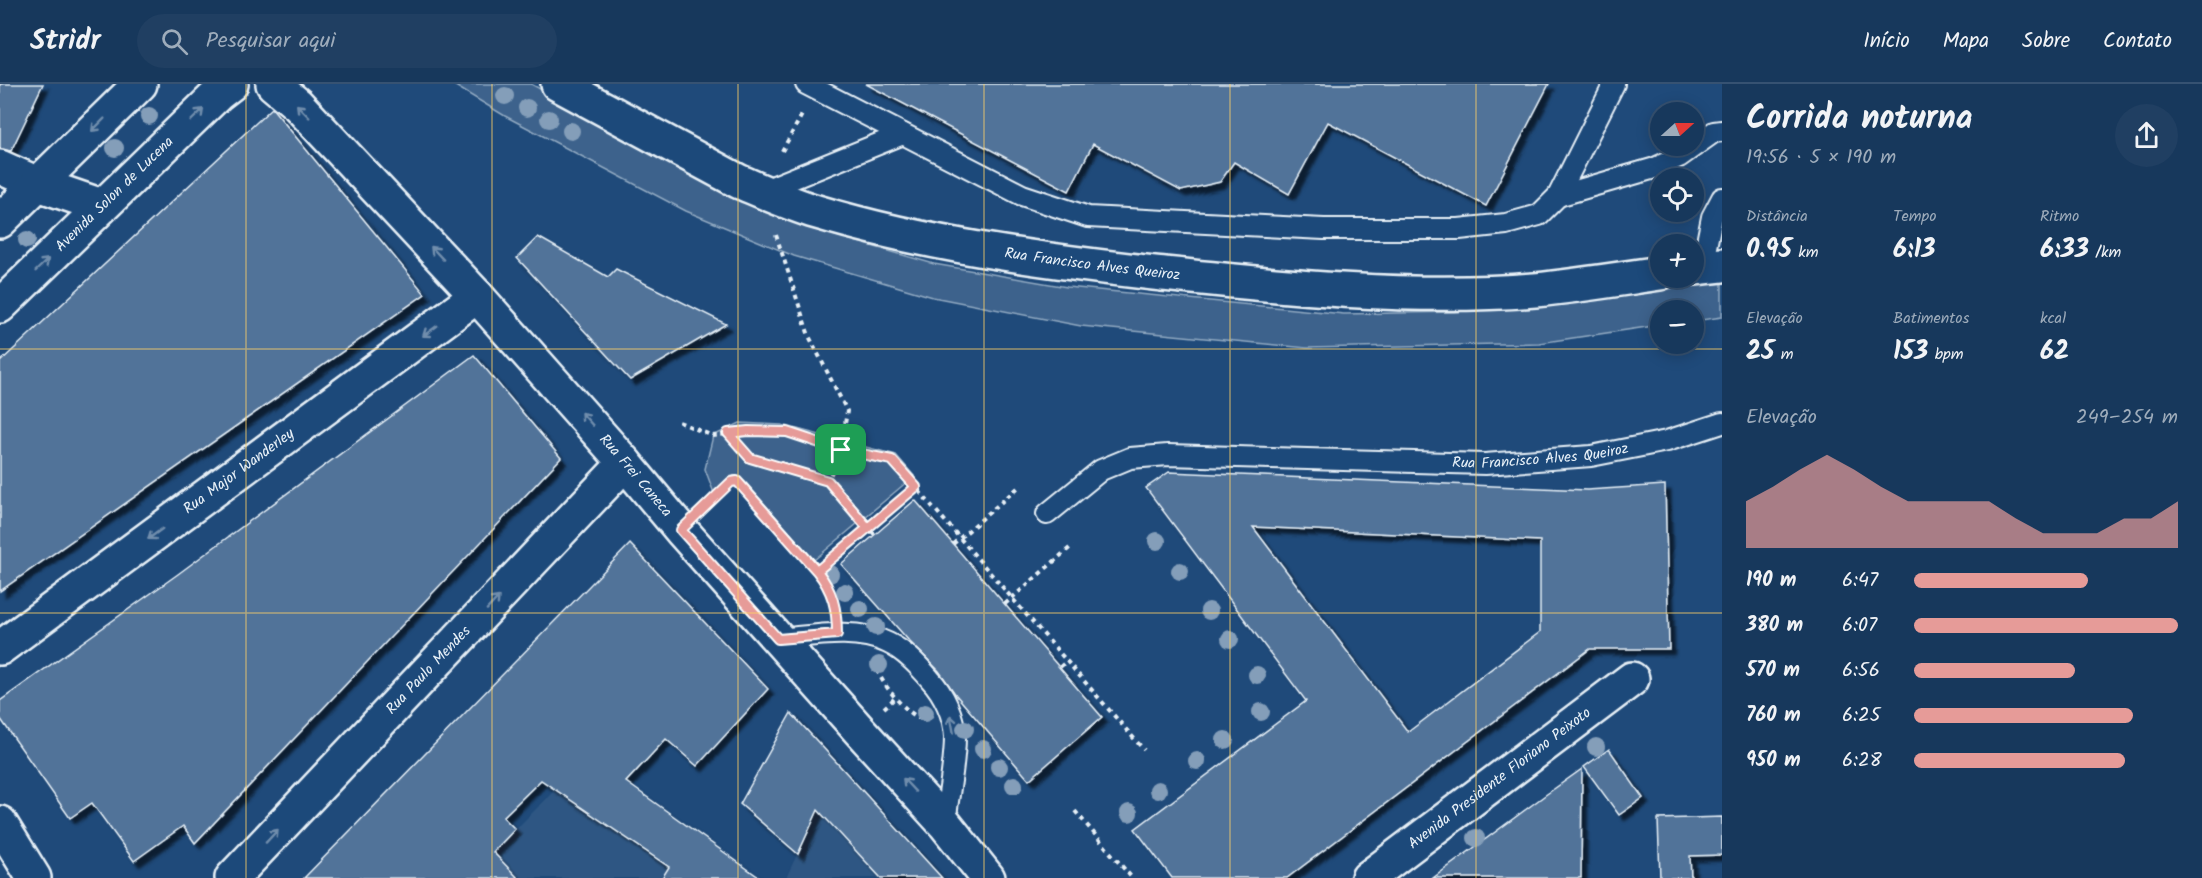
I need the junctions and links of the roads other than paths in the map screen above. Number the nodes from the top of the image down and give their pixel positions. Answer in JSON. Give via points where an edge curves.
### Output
{"nodes":[{"id":1,"x":140,"y":84,"type":"edge"},
{"id":2,"x":231,"y":84,"type":"edge"},
{"id":3,"x":273,"y":84,"type":"edge"},
{"id":4,"x":558,"y":84,"type":"edge"},
{"id":5,"x":1614,"y":84,"type":"edge"},
{"id":6,"x":823,"y":89,"type":"edge"},
{"id":7,"x":1722,"y":131,"type":"edge"},
{"id":8,"x":903,"y":134,"type":"junction"},
{"id":9,"x":0,"y":166,"type":"edge"},
{"id":10,"x":38,"y":184,"type":"junction"},
{"id":11,"x":762,"y":191,"type":"junction"},
{"id":12,"x":1558,"y":196,"type":"junction"},
{"id":13,"x":1722,"y":198,"type":"edge"},
{"id":14,"x":102,"y":206,"type":"junction"},
{"id":15,"x":0,"y":221,"type":"edge"},
{"id":16,"x":1706,"y":267,"type":"edge"},
{"id":17,"x":1650,"y":274,"type":"edge"},
{"id":18,"x":477,"y":296,"type":"junction"},
{"id":19,"x":0,"y":306,"type":"edge"},
{"id":20,"x":1722,"y":423,"type":"edge"},
{"id":21,"x":625,"y":463,"type":"junction"},
{"id":22,"x":1047,"y":514,"type":"dead end"},
{"id":23,"x":778,"y":639,"type":"junction"},
{"id":24,"x":0,"y":648,"type":"edge"},
{"id":25,"x":1632,"y":679,"type":"dead end"},
{"id":26,"x":0,"y":823,"type":"edge"},
{"id":27,"x":945,"y":824,"type":"junction"},
{"id":28,"x":33,"y":878,"type":"edge"},
{"id":29,"x":232,"y":878,"type":"edge"},
{"id":30,"x":988,"y":878,"type":"edge"},
{"id":31,"x":1368,"y":878,"type":"edge"}],
"edges":[{"from":1,"to":10,"type":"street","one_way":true},
{"from":14,"to":2,"type":"street","name":"Avenida Solon de Lucena","one_way":true},
{"from":18,"to":3,"type":"street","name":"Rua Frei Caneca","one_way":true,"via":[[298,105]]},
{"from":4,"to":11,"type":"street","name":"Rua Francisco Alves Queiroz","via":[[738,182]]},
{"from":5,"to":12,"type":"lane"},
{"from":6,"to":8,"type":"lane"},
{"from":7,"to":12,"type":"lane","via":[[1655,168]]},
{"from":8,"to":11,"type":"lane"},
{"from":8,"to":12,"type":"lane","via":[[1022,195],[1088,217],[1324,229],[1459,229],[1506,224],[1539,214]]},
{"from":9,"to":10,"type":"street"},
{"from":10,"to":14,"type":"street"},
{"from":10,"to":15,"type":"street"},
{"from":11,"to":17,"type":"street","name":"Rua Francisco Alves Queiroz","via":[[816,211],[996,253],[1298,288],[1437,293],[1534,290]]},
{"from":13,"to":16,"type":"lane","via":[[1712,217]]},
{"from":19,"to":14,"type":"street","name":"Avenida Solon de Lucena","one_way":true},
{"from":21,"to":18,"type":"street","name":"Rua Frei Caneca","one_way":true},
{"from":18,"to":24,"type":"street","name":"Rua Major Wanderley","one_way":true},
{"from":20,"to":22,"type":"lane","name":"Rua Francisco Alves Queiroz","via":[[1667,441],[1591,456],[1485,464],[1168,455],[1130,458],[1101,470]]},
{"from":21,"to":23,"type":"street","name":"Rua Frei Caneca"},
{"from":29,"to":21,"type":"street","name":"Rua Paulo Mendes","one_way":true},
{"from":27,"to":23,"type":"street","name":"Rua Frei Caneca","one_way":true},
{"from":27,"to":23,"type":"lane","one_way":true,"via":[[955,736],[949,708],[935,684],[911,658],[887,642],[837,634]]},
{"from":25,"to":31,"type":"street","name":"Avenida Presidente Floriano Peixoto"},
{"from":26,"to":28,"type":"street"},
{"from":27,"to":30,"type":"street","name":"Rua Frei Caneca"}]}
